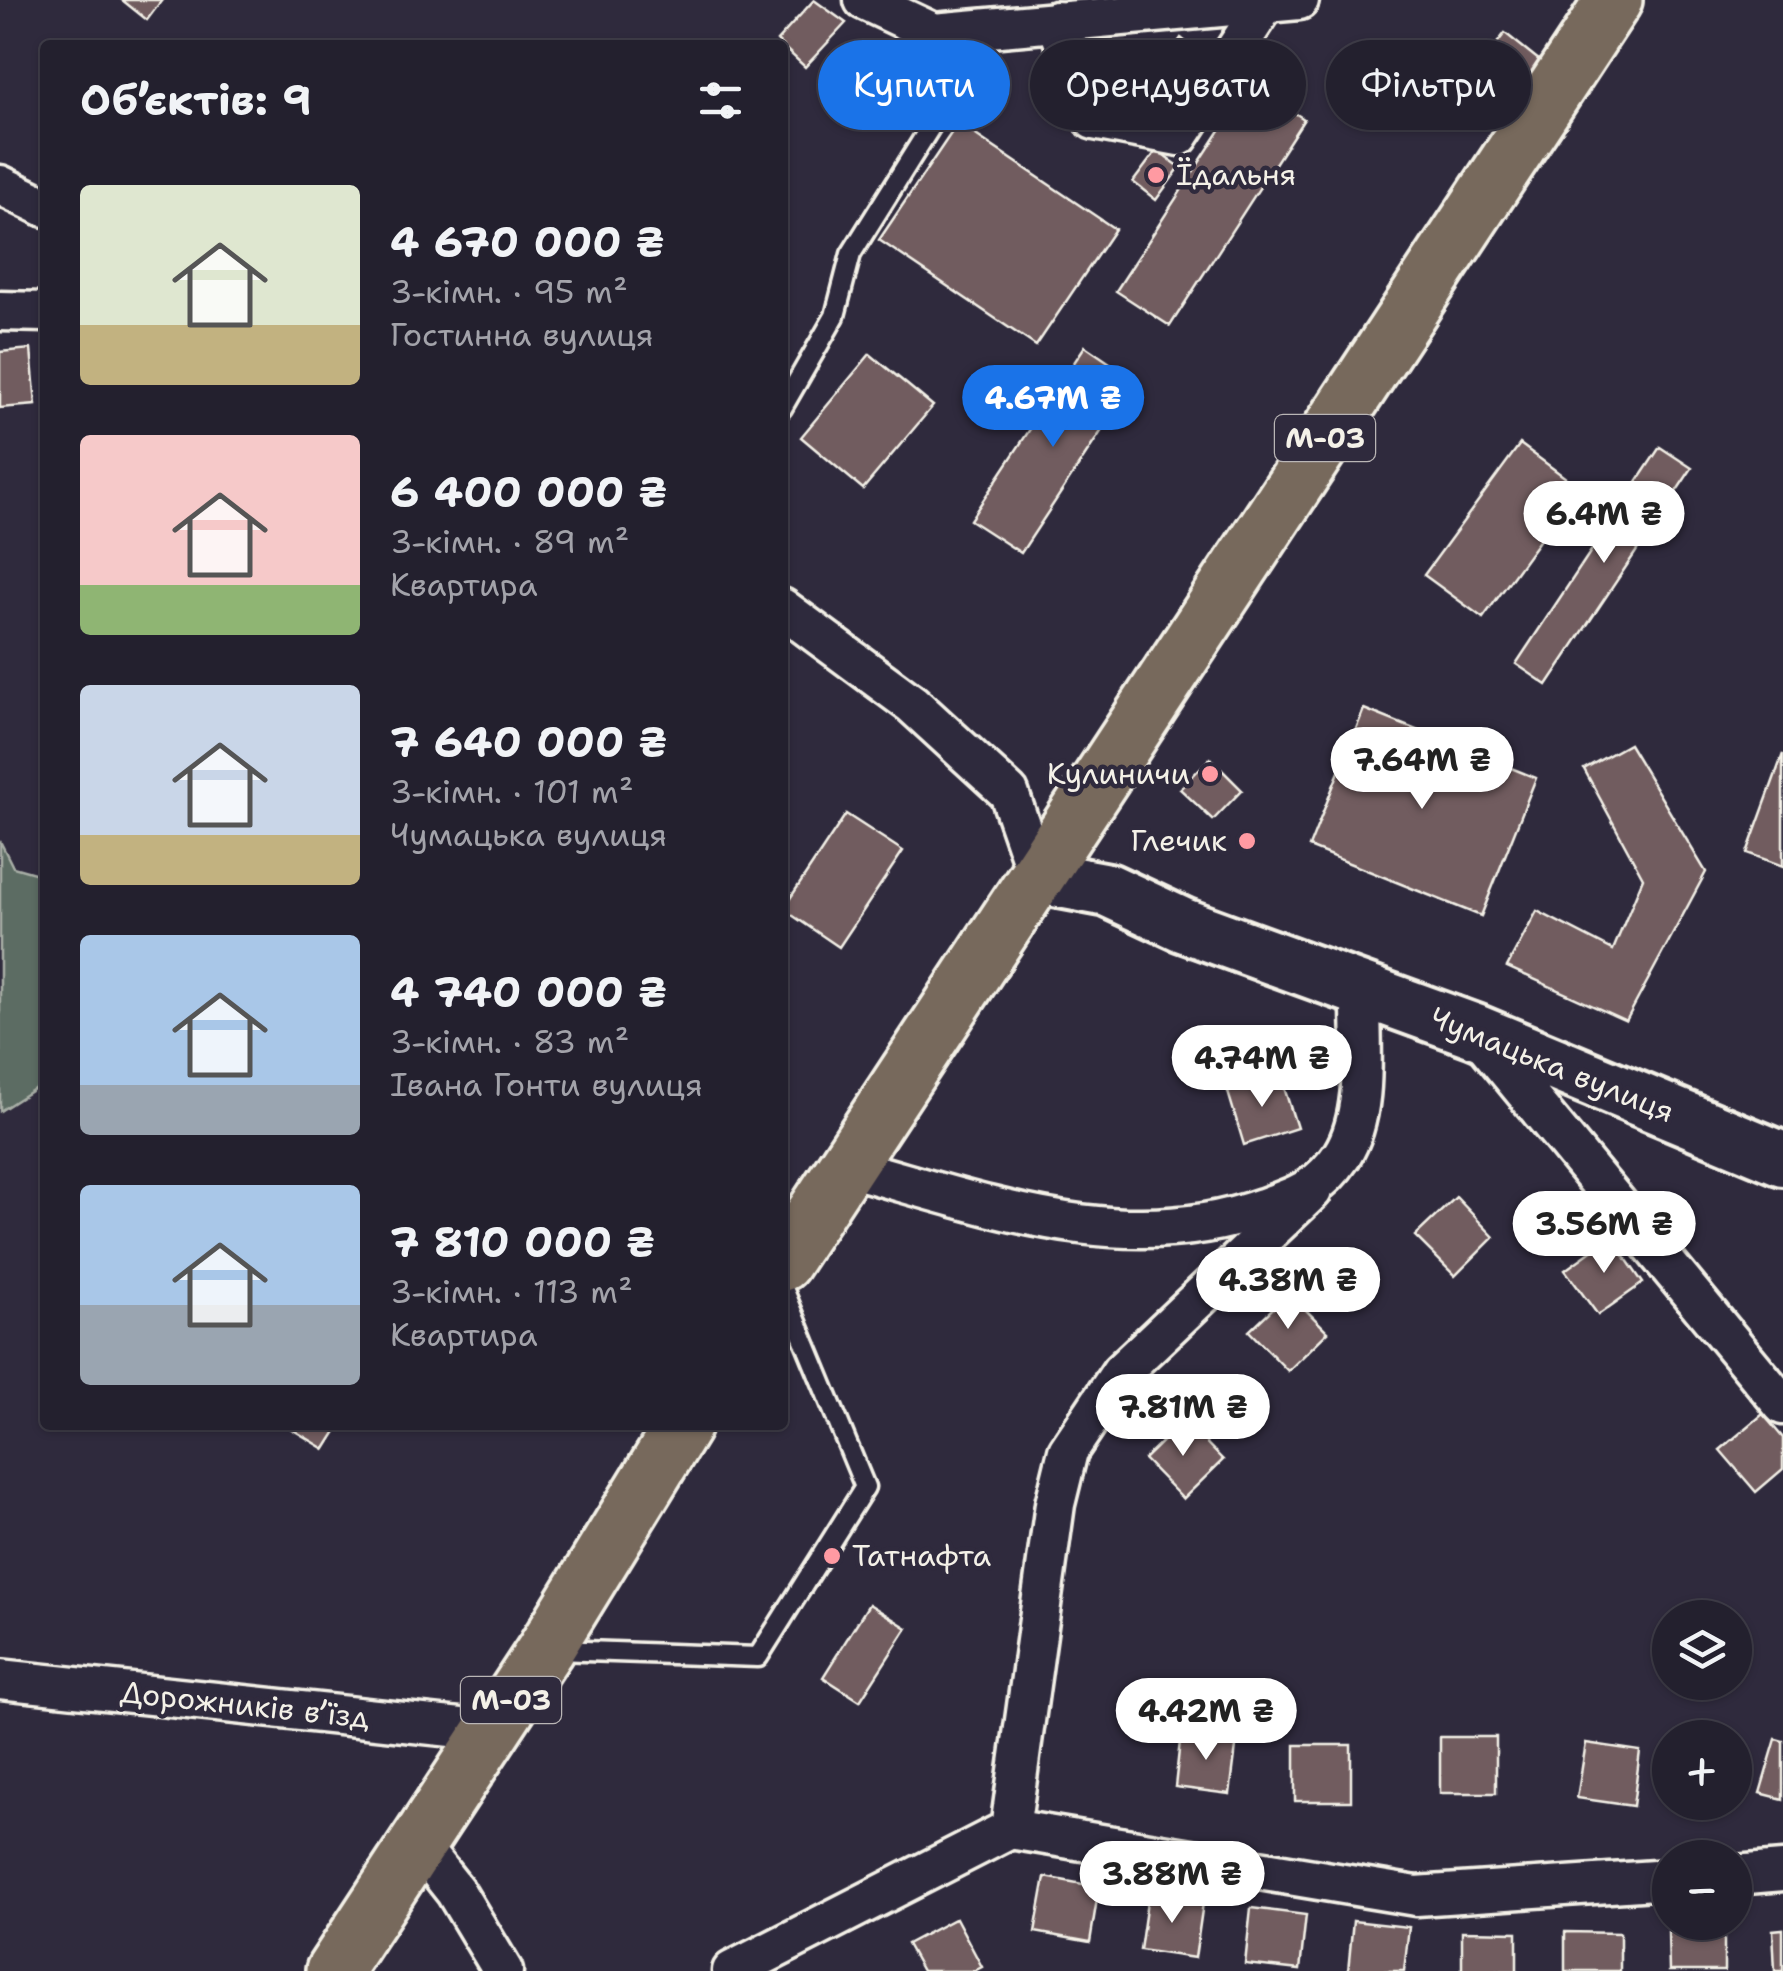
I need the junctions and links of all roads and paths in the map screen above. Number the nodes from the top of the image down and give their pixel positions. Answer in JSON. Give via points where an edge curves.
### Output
{"nodes":[{"id":1,"x":864,"y":0,"type":"edge"},
{"id":2,"x":1614,"y":0,"type":"edge"},
{"id":3,"x":1282,"y":2,"type":"edge"},
{"id":4,"x":1056,"y":22,"type":"junction"},
{"id":5,"x":993,"y":27,"type":"junction"},
{"id":6,"x":0,"y":184,"type":"edge"},
{"id":7,"x":40,"y":204,"type":"edge"},
{"id":8,"x":0,"y":311,"type":"edge"},
{"id":9,"x":40,"y":312,"type":"edge"},
{"id":10,"x":788,"y":398,"type":"edge"},
{"id":11,"x":788,"y":612,"type":"edge"},
{"id":12,"x":1038,"y":877,"type":"junction"},
{"id":13,"x":1362,"y":991,"type":"junction"},
{"id":14,"x":1475,"y":1031,"type":"junction"},
{"id":15,"x":1783,"y":1159,"type":"edge"},
{"id":16,"x":848,"y":1167,"type":"junction"},
{"id":17,"x":1312,"y":1190,"type":"junction"},
{"id":18,"x":788,"y":1255,"type":"edge"},
{"id":19,"x":788,"y":1300,"type":"edge"},
{"id":20,"x":1783,"y":1405,"type":"edge"},
{"id":21,"x":680,"y":1430,"type":"edge"},
{"id":22,"x":545,"y":1650,"type":"junction"},
{"id":23,"x":0,"y":1679,"type":"edge"},
{"id":24,"x":489,"y":1732,"type":"junction"},
{"id":25,"x":1010,"y":1829,"type":"junction"},
{"id":26,"x":417,"y":1844,"type":"junction"},
{"id":27,"x":1783,"y":1872,"type":"edge"},
{"id":28,"x":1752,"y":1874,"type":"edge"},
{"id":29,"x":1652,"y":1880,"type":"edge"},
{"id":30,"x":334,"y":1971,"type":"edge"},
{"id":31,"x":503,"y":1971,"type":"edge"},
{"id":32,"x":732,"y":1971,"type":"edge"}],
"edges":[{"from":1,"to":5,"type":"street","via":[[934,32]]},
{"from":2,"to":12,"type":"highway","number":"М-03"},
{"from":3,"to":4,"type":"street"},
{"from":3,"to":4,"type":"street","via":[[1179,136],[1094,120]]},
{"from":4,"to":5,"type":"street"},
{"from":5,"to":10,"type":"lane","via":[[851,254],[835,316]]},
{"from":6,"to":7,"type":"street"},
{"from":8,"to":9,"type":"street"},
{"from":11,"to":12,"type":"street","via":[[912,704],[1009,793]]},
{"from":12,"to":13,"type":"street","name":"Чумацька вулиця","via":[[1108,890]]},
{"from":12,"to":16,"type":"highway","number":"М-03"},
{"from":13,"to":14,"type":"street","name":"Чумацька вулиця"},
{"from":13,"to":17,"type":"street","via":[[1359,1102],[1344,1152]]},
{"from":14,"to":15,"type":"street","name":"Чумацька вулиця"},
{"from":14,"to":20,"type":"street"},
{"from":16,"to":17,"type":"street","via":[[1045,1221],[1148,1232],[1225,1222]]},
{"from":16,"to":18,"type":"highway","number":"М-03"},
{"from":17,"to":25,"type":"street","via":[[1120,1372],[1068,1451]]},
{"from":19,"to":22,"type":"lane","via":[[865,1486],[758,1657]]},
{"from":21,"to":22,"type":"highway","number":"М-03"},
{"from":22,"to":24,"type":"highway","number":"М-03"},
{"from":23,"to":24,"type":"street","name":"Дорожників в’їзд"},
{"from":24,"to":26,"type":"highway","number":"М-03"},
{"from":25,"to":29,"type":"street","via":[[1416,1896]]},
{"from":25,"to":32,"type":"street"},
{"from":26,"to":30,"type":"highway","number":"М-03"},
{"from":26,"to":31,"type":"street","via":[[455,1891]]},
{"from":27,"to":28,"type":"street"}]}
